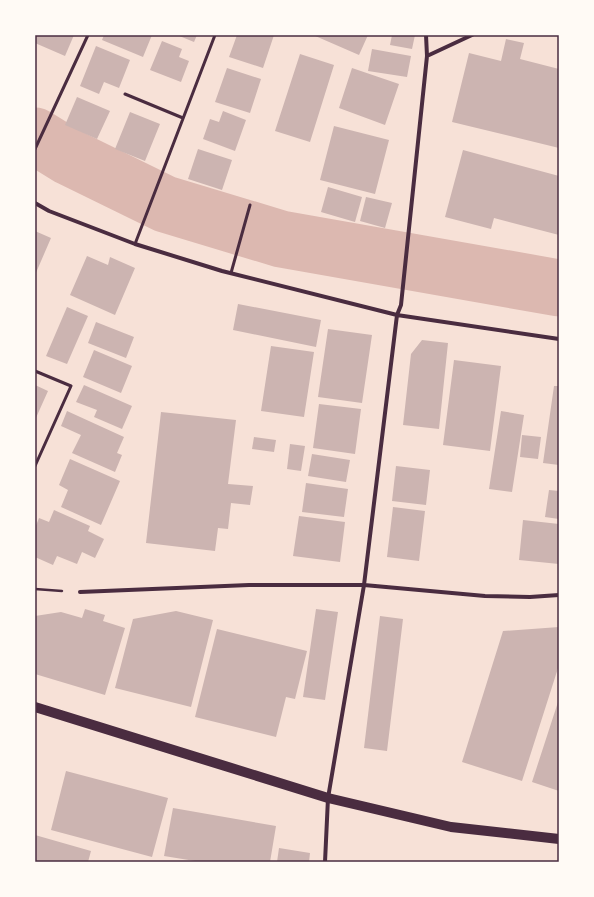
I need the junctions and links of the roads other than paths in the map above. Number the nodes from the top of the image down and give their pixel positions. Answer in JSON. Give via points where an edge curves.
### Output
{"nodes":[{"id":1,"x":88,"y":35,"type":"edge"},
{"id":2,"x":215,"y":35,"type":"edge"},
{"id":3,"x":426,"y":35,"type":"edge"},
{"id":4,"x":472,"y":35,"type":"edge"},
{"id":5,"x":427,"y":56,"type":"junction"},
{"id":6,"x":125,"y":94,"type":"dead end"},
{"id":7,"x":183,"y":118,"type":"junction"},
{"id":8,"x":35,"y":149,"type":"edge"},
{"id":9,"x":35,"y":203,"type":"edge"},
{"id":10,"x":250,"y":204,"type":"dead end"},
{"id":11,"x":135,"y":244,"type":"junction"},
{"id":12,"x":231,"y":273,"type":"junction"},
{"id":13,"x":398,"y":315,"type":"junction"},
{"id":14,"x":559,"y":339,"type":"edge"},
{"id":15,"x":35,"y":370,"type":"edge"},
{"id":16,"x":35,"y":466,"type":"edge"},
{"id":17,"x":364,"y":585,"type":"junction"},
{"id":18,"x":80,"y":592,"type":"road end"},
{"id":19,"x":559,"y":595,"type":"edge"},
{"id":20,"x":35,"y":707,"type":"edge"},
{"id":21,"x":328,"y":798,"type":"junction"},
{"id":22,"x":559,"y":839,"type":"edge"},
{"id":23,"x":325,"y":862,"type":"edge"}],
"edges":[{"from":1,"to":8,"type":"lane"},
{"from":2,"to":7,"type":"lane"},
{"from":3,"to":5,"type":"street"},
{"from":4,"to":5,"type":"street"},
{"from":5,"to":13,"type":"street"},
{"from":6,"to":7,"type":"lane"},
{"from":7,"to":11,"type":"lane"},
{"from":9,"to":11,"type":"street","via":[[49,211]]},
{"from":10,"to":12,"type":"lane"},
{"from":11,"to":12,"type":"street"},
{"from":12,"to":13,"type":"street"},
{"from":13,"to":14,"type":"street"},
{"from":13,"to":17,"type":"street"},
{"from":15,"to":16,"type":"lane","via":[[71,386]]},
{"from":17,"to":18,"type":"street","via":[[248,585]]},
{"from":17,"to":19,"type":"street","via":[[485,596]]},
{"from":17,"to":21,"type":"street"},
{"from":20,"to":21,"type":"main road"},
{"from":21,"to":22,"type":"main road","via":[[451,827]]},
{"from":21,"to":23,"type":"street"}]}
